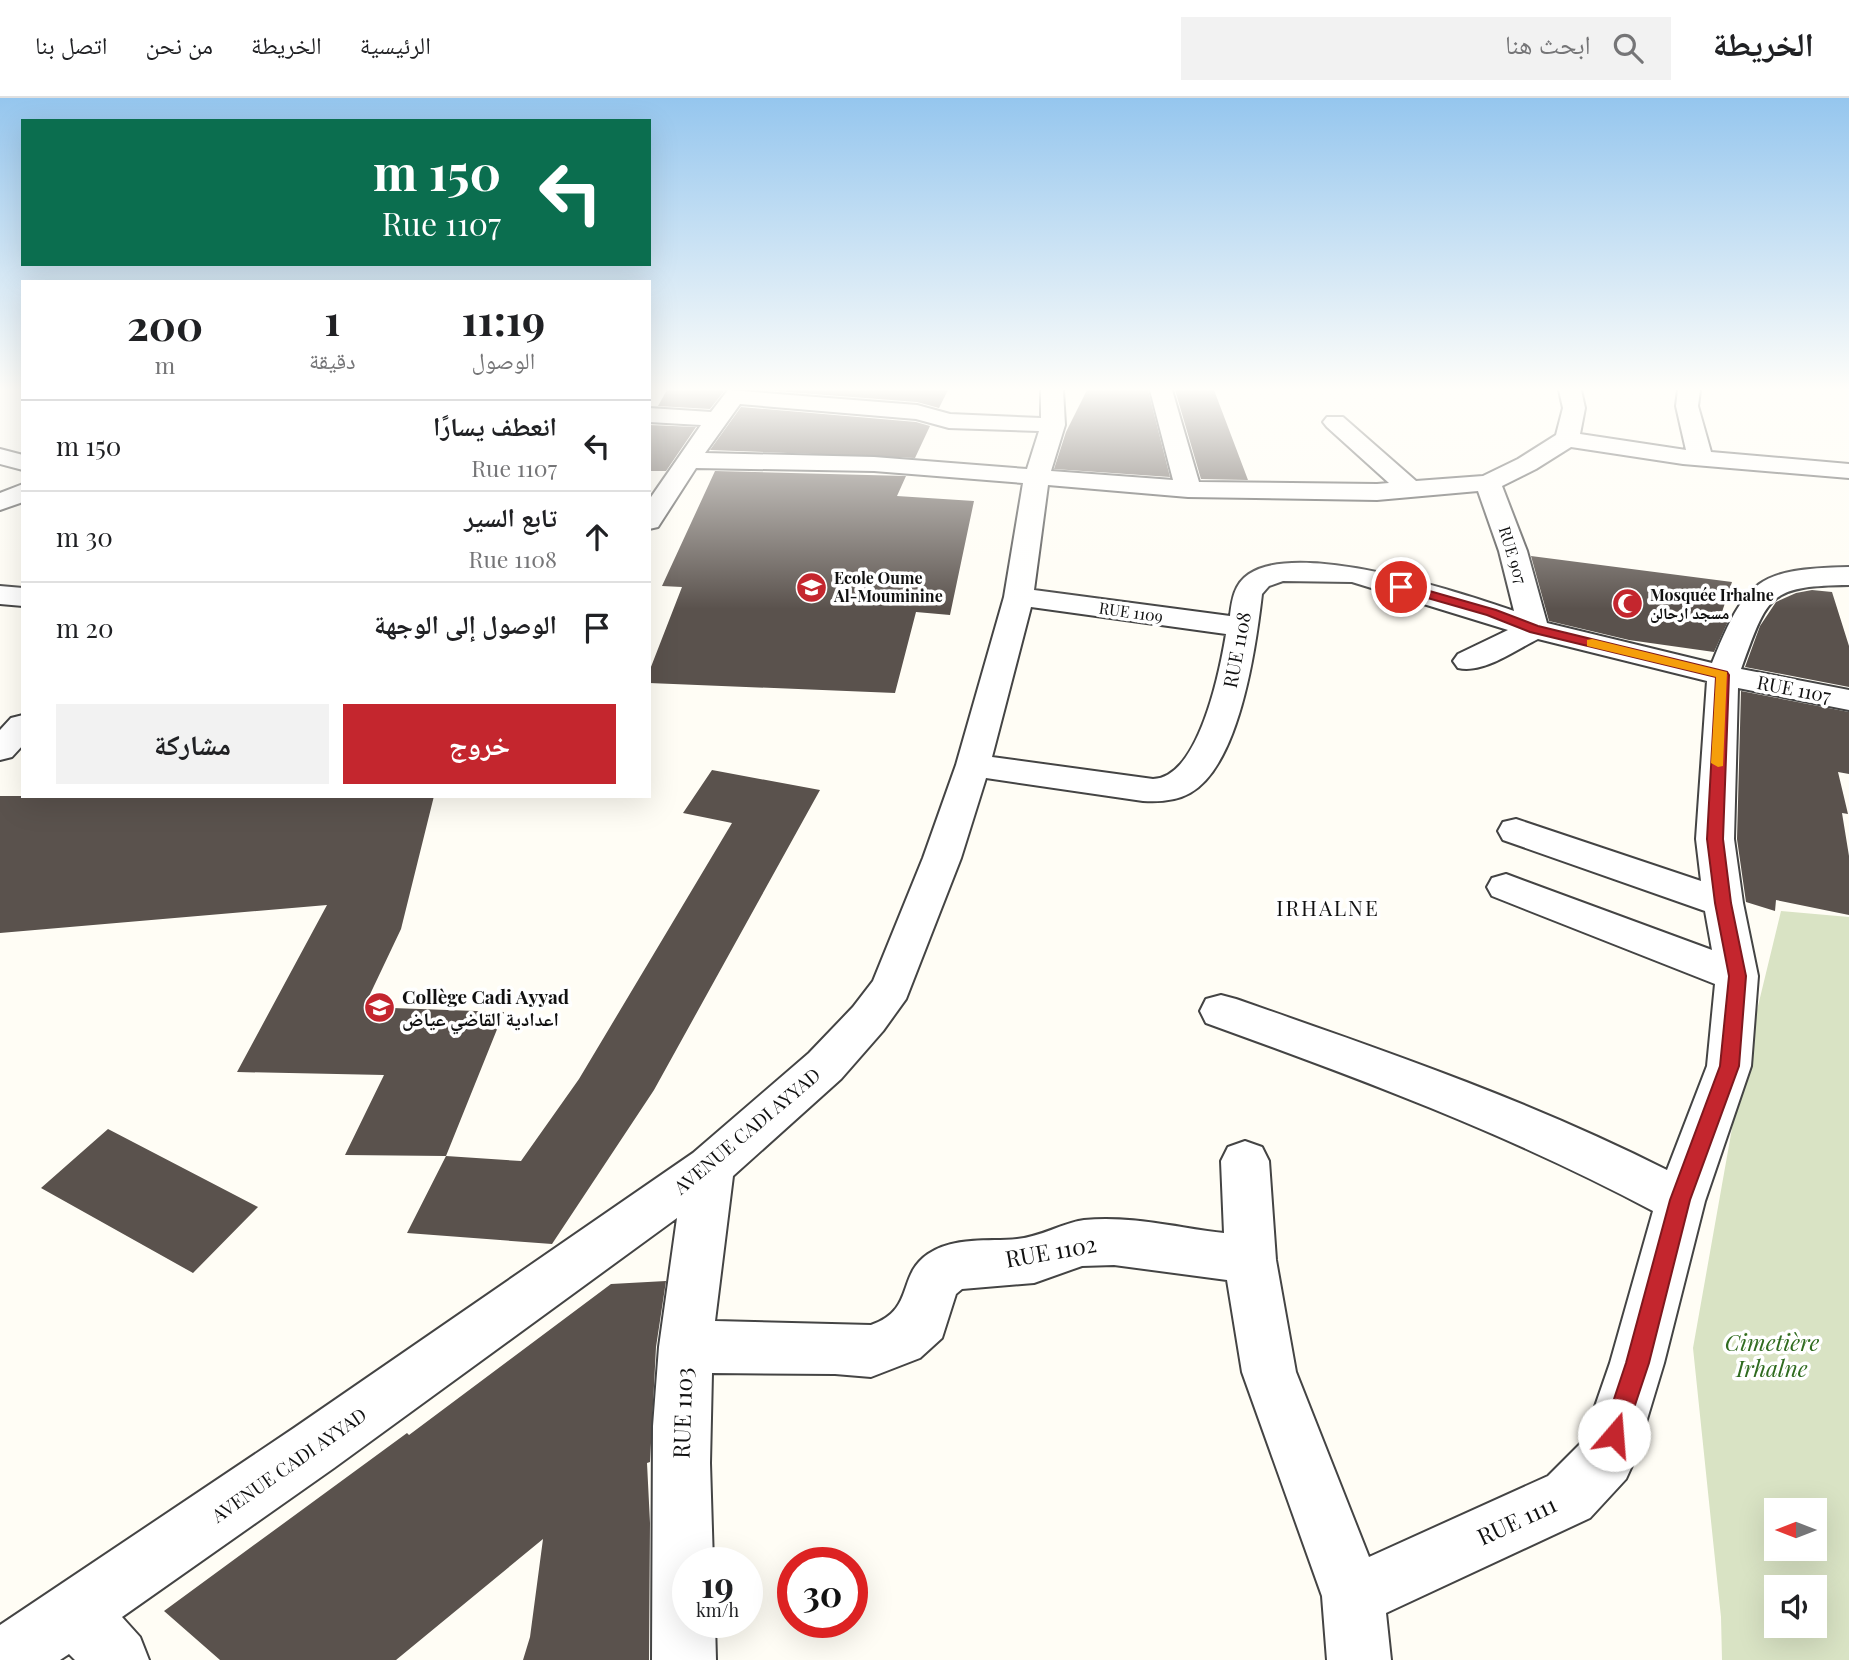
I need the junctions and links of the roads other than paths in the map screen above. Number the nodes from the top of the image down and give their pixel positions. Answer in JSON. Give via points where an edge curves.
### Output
{"nodes":[{"id":1,"x":686,"y":463,"type":"edge"},
{"id":2,"x":823,"y":463,"type":"edge"},
{"id":3,"x":1040,"y":463,"type":"edge"},
{"id":4,"x":1181,"y":463,"type":"edge"},
{"id":5,"x":1381,"y":463,"type":"edge"},
{"id":6,"x":1529,"y":463,"type":"edge"},
{"id":7,"x":1756,"y":463,"type":"edge"},
{"id":8,"x":1849,"y":471,"type":"edge"},
{"id":9,"x":1037,"y":475,"type":"junction"},
{"id":10,"x":1488,"y":482,"type":"junction"},
{"id":11,"x":1188,"y":489,"type":"junction"},
{"id":12,"x":1410,"y":489,"type":"junction"},
{"id":13,"x":21,"y":493,"type":"edge"},
{"id":14,"x":0,"y":502,"type":"edge"},
{"id":15,"x":0,"y":508,"type":"edge"},
{"id":16,"x":21,"y":515,"type":"edge"},
{"id":17,"x":651,"y":518,"type":"edge"},
{"id":18,"x":1849,"y":576,"type":"edge"},
{"id":19,"x":0,"y":595,"type":"edge"},
{"id":20,"x":21,"y":597,"type":"edge"},
{"id":21,"x":1018,"y":597,"type":"junction"},
{"id":22,"x":1243,"y":627,"type":"junction"},
{"id":23,"x":1534,"y":629,"type":"junction"},
{"id":24,"x":1469,"y":662,"type":"dead end"},
{"id":25,"x":1723,"y":675,"type":"junction"},
{"id":26,"x":1849,"y":700,"type":"edge"},
{"id":27,"x":21,"y":727,"type":"edge"},
{"id":28,"x":0,"y":750,"type":"edge"},
{"id":29,"x":973,"y":765,"type":"junction"},
{"id":30,"x":1516,"y":831,"type":"dead end"},
{"id":31,"x":1506,"y":887,"type":"dead end"},
{"id":32,"x":1723,"y":903,"type":"junction"},
{"id":33,"x":1737,"y":976,"type":"junction"},
{"id":34,"x":1221,"y":1011,"type":"dead end"},
{"id":35,"x":1245,"y":1161,"type":"dead end"},
{"id":36,"x":710,"y":1167,"type":"junction"},
{"id":37,"x":1680,"y":1200,"type":"junction"},
{"id":38,"x":1250,"y":1260,"type":"junction"},
{"id":39,"x":686,"y":1347,"type":"junction"},
{"id":40,"x":1353,"y":1596,"type":"junction"},
{"id":41,"x":75,"y":1612,"type":"junction"},
{"id":42,"x":5,"y":1660,"type":"edge"},
{"id":43,"x":117,"y":1660,"type":"edge"},
{"id":44,"x":684,"y":1660,"type":"edge"},
{"id":45,"x":1359,"y":1660,"type":"edge"}],
"edges":[{"from":1,"to":17,"type":"street"},
{"from":2,"to":9,"type":"street"},
{"from":3,"to":9,"type":"street","name":"AVENUE CADI AYYAD"},
{"from":4,"to":11,"type":"street"},
{"from":5,"to":12,"type":"street"},
{"from":6,"to":10,"type":"street"},
{"from":7,"to":8,"type":"street"},
{"from":9,"to":11,"type":"street"},
{"from":9,"to":21,"type":"street","name":"AVENUE CADI AYYAD"},
{"from":10,"to":12,"type":"street"},
{"from":10,"to":23,"type":"street","name":"RUE 907"},
{"from":11,"to":12,"type":"street"},
{"from":13,"to":14,"type":"street"},
{"from":15,"to":16,"type":"street"},
{"from":18,"to":25,"type":"street","name":"RUE 1111","via":[[1802,577],[1775,586],[1757,599],[1746,615]]},
{"from":19,"to":20,"type":"street"},
{"from":21,"to":22,"type":"street","name":"RUE 1109"},
{"from":21,"to":29,"type":"street","name":"AVENUE CADI AYYAD"},
{"from":22,"to":23,"type":"street","name":"RUE 1108","via":[[1248,593],[1259,580],[1279,572],[1315,571],[1353,574]]},
{"from":22,"to":29,"type":"street","name":"RUE 1108","via":[[1226,705],[1213,738],[1196,773],[1180,785],[1161,791],[1137,789]]},
{"from":23,"to":24,"type":"street"},
{"from":23,"to":25,"type":"street","name":"RUE 1107"},
{"from":25,"to":26,"type":"street","name":"RUE 1107"},
{"from":25,"to":32,"type":"street","name":"RUE 1111","via":[[1715,839]]},
{"from":27,"to":28,"type":"street"},
{"from":29,"to":36,"type":"street","name":"AVENUE CADI AYYAD","via":[[891,988],[825,1066]]},
{"from":30,"to":32,"type":"street"},
{"from":31,"to":33,"type":"street"},
{"from":32,"to":33,"type":"street","name":"RUE 1111"},
{"from":33,"to":37,"type":"street","name":"RUE 1111","via":[[1729,1066]]},
{"from":34,"to":37,"type":"street","via":[[1491,1113]]},
{"from":35,"to":38,"type":"street"},
{"from":36,"to":39,"type":"street","name":"RUE 1103"},
{"from":36,"to":41,"type":"street","name":"AVENUE CADI AYYAD"},
{"from":37,"to":40,"type":"street","name":"RUE 1111","via":[[1606,1459],[1569,1497]]},
{"from":38,"to":39,"type":"street","name":"RUE 1102","via":[[1114,1242],[1082,1243],[1025,1262],[950,1268],[934,1280],[923,1320],[901,1340],[871,1351]]},
{"from":38,"to":40,"type":"street","via":[[1269,1372]]},
{"from":39,"to":44,"type":"street","name":"RUE 1103","via":[[681,1463]]},
{"from":40,"to":45,"type":"street"},
{"from":41,"to":42,"type":"street","name":"AVENUE CADI AYYAD"},
{"from":41,"to":43,"type":"street"}]}
